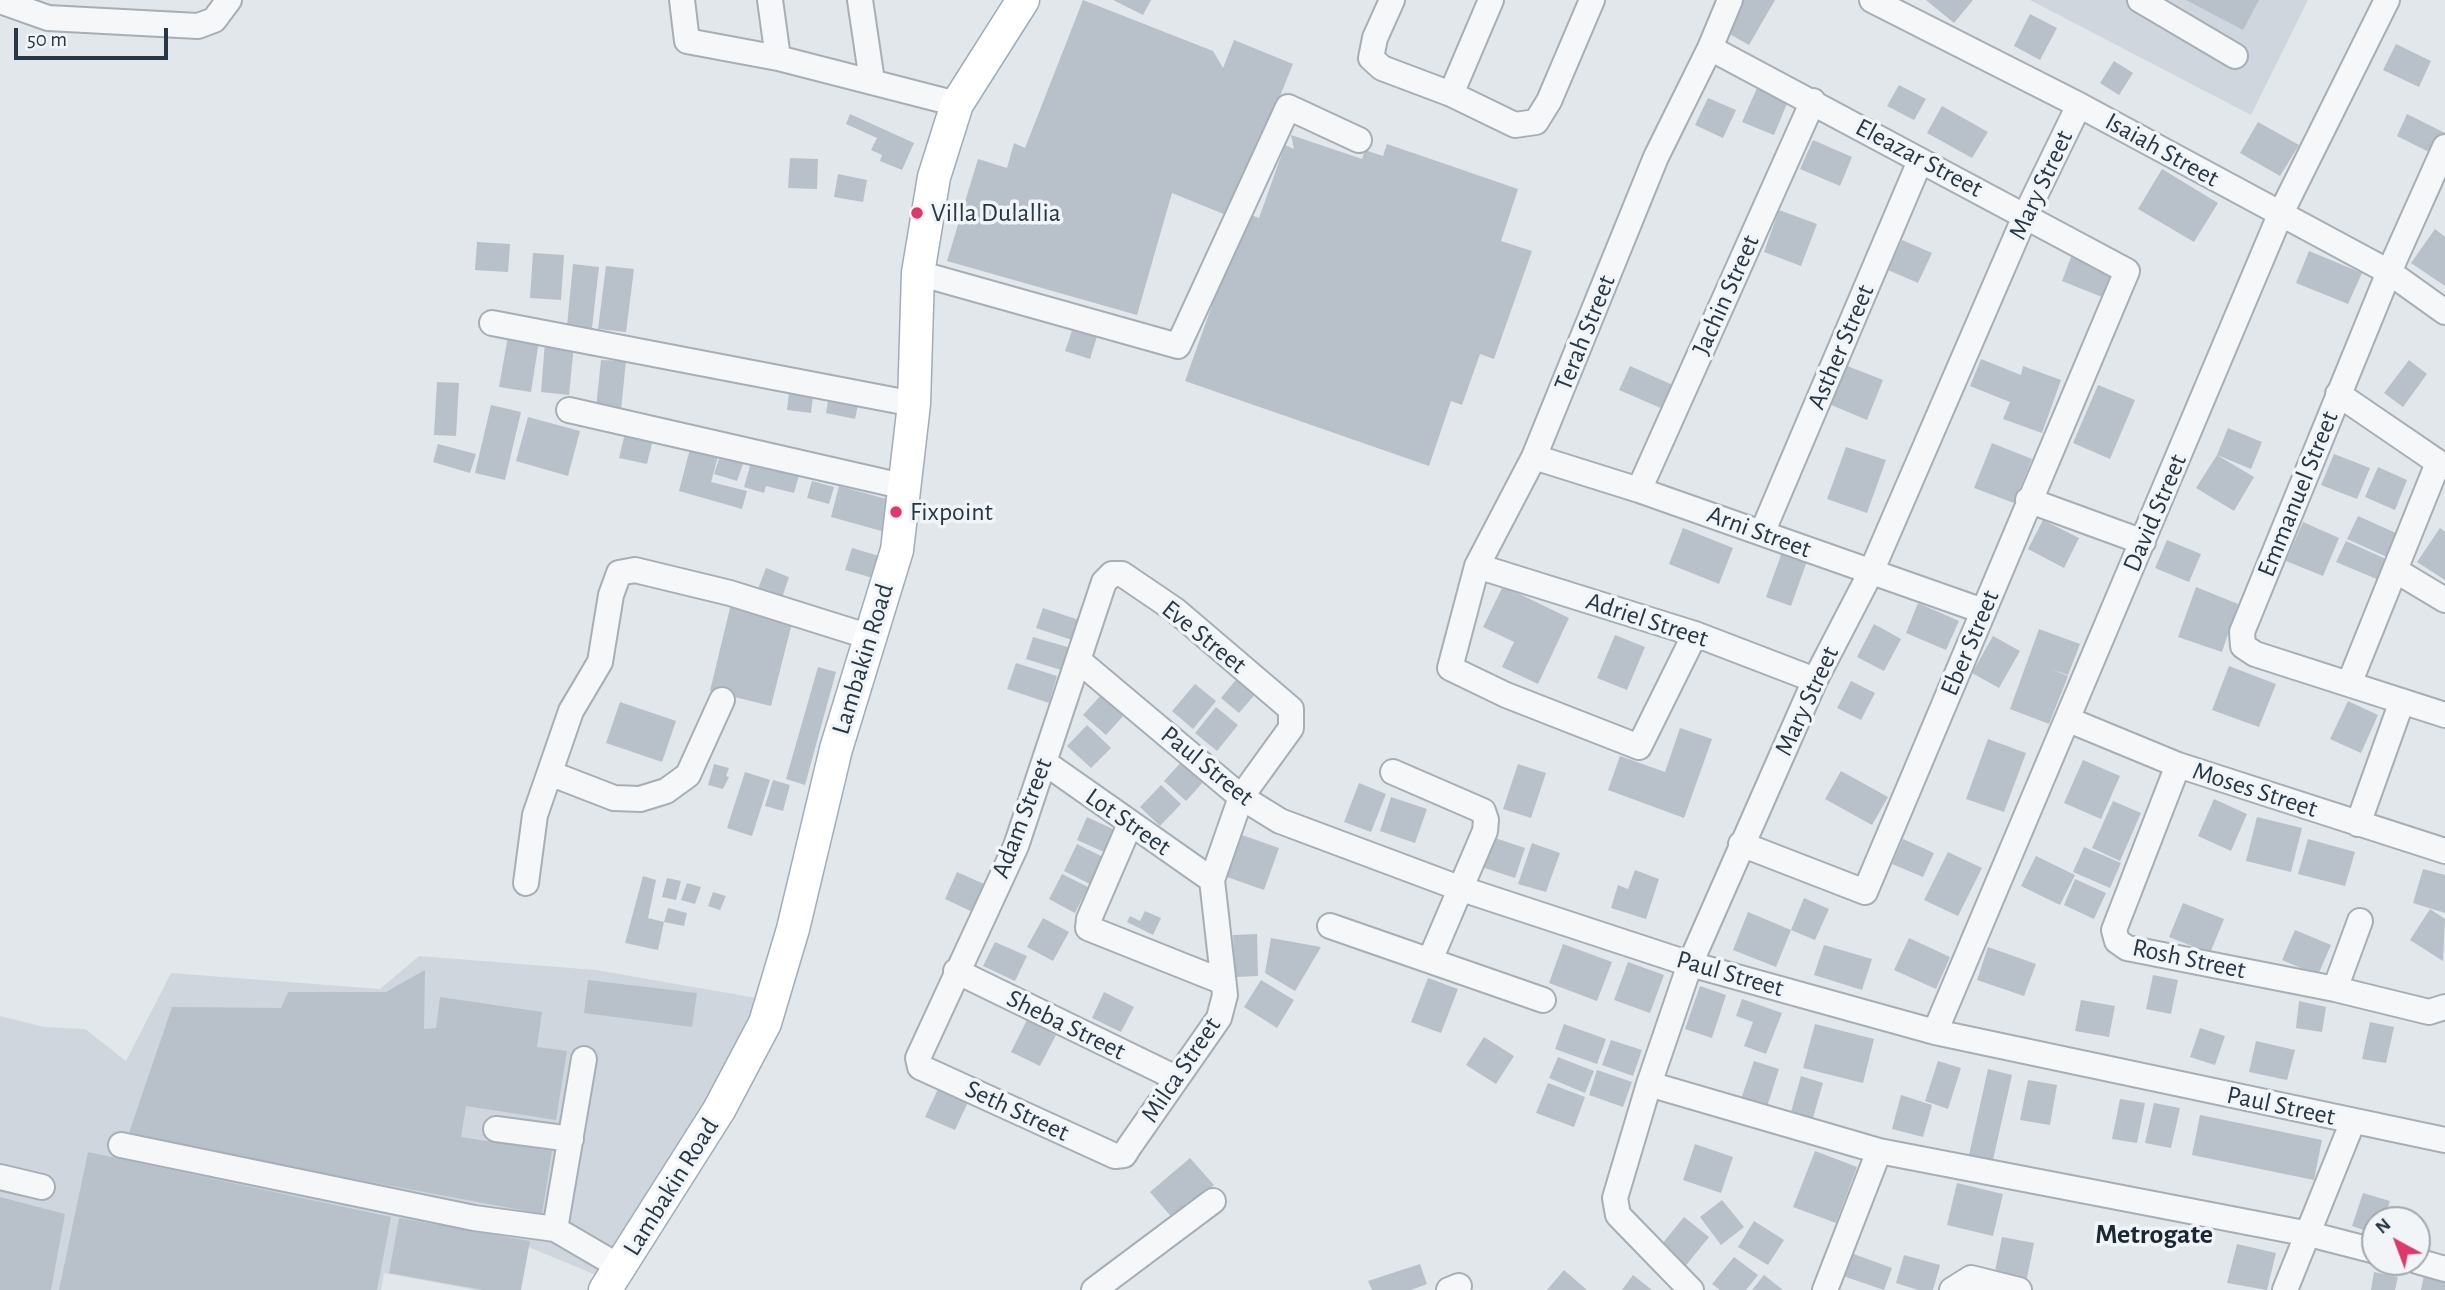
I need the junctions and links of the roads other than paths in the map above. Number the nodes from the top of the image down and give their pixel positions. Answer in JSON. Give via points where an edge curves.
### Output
{"nodes":[{"id":1,"x":229,"y":0,"type":"edge"},
{"id":2,"x":682,"y":0,"type":"edge"},
{"id":3,"x":770,"y":0,"type":"edge"},
{"id":4,"x":860,"y":0,"type":"edge"},
{"id":5,"x":1023,"y":0,"type":"edge"},
{"id":6,"x":1392,"y":0,"type":"edge"},
{"id":7,"x":1491,"y":0,"type":"edge"},
{"id":8,"x":1592,"y":0,"type":"edge"},
{"id":9,"x":1730,"y":0,"type":"edge"},
{"id":10,"x":1872,"y":0,"type":"edge"},
{"id":11,"x":2140,"y":0,"type":"edge"},
{"id":12,"x":2387,"y":0,"type":"edge"},
{"id":13,"x":0,"y":1,"type":"edge"},
{"id":14,"x":1710,"y":48,"type":"junction"},
{"id":15,"x":2235,"y":56,"type":"dead end"},
{"id":16,"x":778,"y":58,"type":"junction"},
{"id":17,"x":872,"y":80,"type":"junction"},
{"id":18,"x":1451,"y":94,"type":"junction"},
{"id":19,"x":1813,"y":101,"type":"junction"},
{"id":20,"x":957,"y":104,"type":"junction"},
{"id":21,"x":2079,"y":105,"type":"junction"},
{"id":22,"x":1359,"y":140,"type":"dead end"},
{"id":23,"x":2442,"y":160,"type":"edge"},
{"id":24,"x":1920,"y":161,"type":"junction"},
{"id":25,"x":2026,"y":215,"type":"junction"},
{"id":26,"x":2280,"y":215,"type":"junction"},
{"id":27,"x":2127,"y":271,"type":"joint"},
{"id":28,"x":2389,"y":272,"type":"junction"},
{"id":29,"x":918,"y":273,"type":"junction"},
{"id":30,"x":2445,"y":312,"type":"edge"},
{"id":31,"x":492,"y":323,"type":"dead end"},
{"id":32,"x":2338,"y":394,"type":"junction"},
{"id":33,"x":914,"y":404,"type":"junction"},
{"id":34,"x":569,"y":410,"type":"dead end"},
{"id":35,"x":1534,"y":457,"type":"junction"},
{"id":36,"x":2442,"y":465,"type":"edge"},
{"id":37,"x":906,"y":487,"type":"junction"},
{"id":38,"x":1639,"y":489,"type":"junction"},
{"id":39,"x":2028,"y":500,"type":"junction"},
{"id":40,"x":1762,"y":533,"type":"junction"},
{"id":41,"x":2143,"y":542,"type":"junction"},
{"id":42,"x":1477,"y":566,"type":"junction"},
{"id":43,"x":2395,"y":570,"type":"junction"},
{"id":44,"x":1871,"y":572,"type":"junction"},
{"id":45,"x":1112,"y":574,"type":"joint"},
{"id":46,"x":2445,"y":600,"type":"edge"},
{"id":47,"x":1983,"y":611,"type":"junction"},
{"id":48,"x":1695,"y":634,"type":"junction"},
{"id":49,"x":870,"y":637,"type":"junction"},
{"id":50,"x":1078,"y":660,"type":"junction"},
{"id":51,"x":1815,"y":680,"type":"junction"},
{"id":52,"x":2348,"y":684,"type":"junction"},
{"id":53,"x":722,"y":700,"type":"dead end"},
{"id":54,"x":2402,"y":701,"type":"junction"},
{"id":55,"x":1291,"y":709,"type":"joint"},
{"id":56,"x":2445,"y":715,"type":"edge"},
{"id":57,"x":2069,"y":720,"type":"junction"},
{"id":58,"x":1044,"y":762,"type":"junction"},
{"id":59,"x":2178,"y":765,"type":"junction"},
{"id":60,"x":1394,"y":772,"type":"dead end"},
{"id":61,"x":552,"y":774,"type":"junction"},
{"id":62,"x":1241,"y":797,"type":"junction"},
{"id":63,"x":1130,"y":824,"type":"junction"},
{"id":64,"x":2358,"y":824,"type":"junction"},
{"id":65,"x":1741,"y":844,"type":"junction"},
{"id":66,"x":2445,"y":851,"type":"edge"},
{"id":67,"x":1212,"y":880,"type":"junction"},
{"id":68,"x":526,"y":883,"type":"dead end"},
{"id":69,"x":1459,"y":888,"type":"junction"},
{"id":70,"x":2360,"y":921,"type":"dead end"},
{"id":71,"x":1330,"y":926,"type":"dead end"},
{"id":72,"x":1430,"y":960,"type":"junction"},
{"id":73,"x":1690,"y":964,"type":"junction"},
{"id":74,"x":956,"y":971,"type":"junction"},
{"id":75,"x":1221,"y":981,"type":"junction"},
{"id":76,"x":2335,"y":989,"type":"junction"},
{"id":77,"x":1543,"y":1000,"type":"dead end"},
{"id":78,"x":2445,"y":1007,"type":"edge"},
{"id":79,"x":1935,"y":1032,"type":"junction"},
{"id":80,"x":918,"y":1058,"type":"joint"},
{"id":81,"x":584,"y":1059,"type":"dead end"},
{"id":82,"x":1176,"y":1079,"type":"junction"},
{"id":83,"x":1649,"y":1084,"type":"junction"},
{"id":84,"x":2353,"y":1121,"type":"junction"},
{"id":85,"x":496,"y":1129,"type":"dead end"},
{"id":86,"x":570,"y":1139,"type":"junction"},
{"id":87,"x":2445,"y":1140,"type":"edge"},
{"id":88,"x":121,"y":1145,"type":"dead end"},
{"id":89,"x":1879,"y":1151,"type":"junction"},
{"id":90,"x":1124,"y":1154,"type":"joint"},
{"id":91,"x":0,"y":1177,"type":"edge"},
{"id":92,"x":42,"y":1187,"type":"dead end"},
{"id":93,"x":1213,"y":1201,"type":"dead end"},
{"id":94,"x":555,"y":1229,"type":"junction"},
{"id":95,"x":2309,"y":1234,"type":"junction"},
{"id":96,"x":2361,"y":1247,"type":"edge"},
{"id":97,"x":612,"y":1278,"type":"edge"},
{"id":98,"x":1094,"y":1290,"type":"edge"},
{"id":99,"x":1691,"y":1290,"type":"edge"},
{"id":100,"x":1825,"y":1290,"type":"edge"},
{"id":101,"x":1952,"y":1290,"type":"edge"},
{"id":102,"x":2019,"y":1290,"type":"edge"},
{"id":103,"x":2285,"y":1290,"type":"edge"}],
"edges":[{"from":1,"to":13,"type":"street","via":[[214,20],[198,26],[48,18]]},
{"from":2,"to":16,"type":"street","via":[[687,41]]},
{"from":3,"to":16,"type":"street"},
{"from":4,"to":17,"type":"street"},
{"from":5,"to":20,"type":"main road","name":"Lambakin Road"},
{"from":6,"to":18,"type":"street","via":[[1371,58],[1382,68]]},
{"from":7,"to":18,"type":"street"},
{"from":8,"to":18,"type":"street","via":[[1536,122],[1515,125]]},
{"from":9,"to":14,"type":"street","name":"Terah Street"},
{"from":10,"to":21,"type":"street","name":"Isaiah Street"},
{"from":11,"to":15,"type":"street"},
{"from":12,"to":26,"type":"street","name":"David Street"},
{"from":14,"to":19,"type":"street","name":"Eleazar Street"},
{"from":14,"to":35,"type":"street","name":"Terah Street","via":[[1656,157]]},
{"from":16,"to":17,"type":"street"},
{"from":17,"to":20,"type":"street"},
{"from":19,"to":24,"type":"street","name":"Eleazar Street"},
{"from":19,"to":38,"type":"street","name":"Jachin Street"},
{"from":20,"to":29,"type":"main road","name":"Lambakin Road","via":[[933,177]]},
{"from":21,"to":25,"type":"street","name":"Mary Street"},
{"from":21,"to":26,"type":"street","name":"Isaiah Street"},
{"from":22,"to":29,"type":"street","via":[[1288,107],[1178,346]]},
{"from":23,"to":28,"type":"street","name":"Emmanuel Street"},
{"from":24,"to":25,"type":"street","name":"Eleazar Street"},
{"from":24,"to":40,"type":"street","name":"Asther Street"},
{"from":25,"to":27,"type":"street","name":"Eleazar Street"},
{"from":25,"to":44,"type":"street","name":"Mary Street"},
{"from":26,"to":28,"type":"street","name":"Isaiah Street"},
{"from":26,"to":41,"type":"street","name":"David Street"},
{"from":27,"to":39,"type":"street","name":"Eber Street"},
{"from":28,"to":30,"type":"street","name":"Isaiah Street"},
{"from":28,"to":32,"type":"street","name":"Emmanuel Street"},
{"from":29,"to":33,"type":"main road","name":"Lambakin Road"},
{"from":31,"to":33,"type":"street"},
{"from":32,"to":36,"type":"street"},
{"from":32,"to":52,"type":"street","name":"Emmanuel Street","via":[[2242,632],[2243,646],[2255,654]]},
{"from":33,"to":37,"type":"main road","name":"Lambakin Road"},
{"from":34,"to":37,"type":"street"},
{"from":35,"to":38,"type":"street","name":"Arni Street"},
{"from":35,"to":42,"type":"street","name":"Terah Street"},
{"from":36,"to":43,"type":"street"},
{"from":37,"to":49,"type":"main road","name":"Lambakin Road","via":[[897,550]]},
{"from":38,"to":40,"type":"street","name":"Arni Street"},
{"from":39,"to":41,"type":"street"},
{"from":39,"to":47,"type":"street","name":"Eber Street"},
{"from":40,"to":44,"type":"street","name":"Arni Street"},
{"from":41,"to":57,"type":"street","name":"David Street"},
{"from":42,"to":48,"type":"street","name":"Adriel Street"},
{"from":42,"to":48,"type":"street","name":"Terah Street","via":[[1450,668],[1639,747]]},
{"from":43,"to":46,"type":"street"},
{"from":43,"to":52,"type":"street"},
{"from":44,"to":47,"type":"street","name":"Arni Street"},
{"from":44,"to":51,"type":"street","name":"Mary Street"},
{"from":45,"to":50,"type":"street","name":"Adam Street","via":[[1104,582]]},
{"from":45,"to":55,"type":"street","name":"Eve Street","via":[[1122,574],[1175,610]]},
{"from":47,"to":65,"type":"street","name":"Eber Street","via":[[1865,892]]},
{"from":48,"to":51,"type":"street","name":"Adriel Street"},
{"from":49,"to":61,"type":"street","via":[[730,593],[635,570],[619,573],[600,662],[572,711]]},
{"from":49,"to":97,"type":"main road","name":"Lambakin Road","via":[[835,749],[793,929],[765,1023],[719,1110]]},
{"from":50,"to":58,"type":"street","name":"Adam Street"},
{"from":50,"to":62,"type":"street","name":"Paul Street"},
{"from":51,"to":65,"type":"street","name":"Mary Street"},
{"from":52,"to":54,"type":"street","name":"Emmanuel Street"},
{"from":53,"to":61,"type":"street","via":[[688,775],[666,791],[640,799],[614,798]]},
{"from":54,"to":56,"type":"street","name":"Emmanuel Street"},
{"from":54,"to":64,"type":"street"},
{"from":55,"to":62,"type":"street","name":"Milca Street","via":[[1291,728]]},
{"from":57,"to":59,"type":"street","name":"Moses Street"},
{"from":57,"to":79,"type":"street","name":"David Street"},
{"from":58,"to":63,"type":"street","name":"Lot Street"},
{"from":58,"to":74,"type":"street","name":"Adam Street","via":[[1016,846]]},
{"from":59,"to":64,"type":"street","name":"Moses Street"},
{"from":59,"to":76,"type":"street","name":"Rosh Street","via":[[2114,930],[2117,941],[2127,948]]},
{"from":60,"to":69,"type":"street","via":[[1483,811],[1485,831]]},
{"from":61,"to":68,"type":"street","via":[[535,815]]},
{"from":62,"to":67,"type":"street","name":"Milca Street"},
{"from":62,"to":69,"type":"street","name":"Paul Street","via":[[1280,821]]},
{"from":63,"to":67,"type":"street","name":"Lot Street"},
{"from":63,"to":75,"type":"street","via":[[1088,928]]},
{"from":64,"to":66,"type":"street","name":"Moses Street"},
{"from":65,"to":73,"type":"street","name":"Mary Street"},
{"from":67,"to":75,"type":"street","name":"Milca Street"},
{"from":69,"to":72,"type":"street"},
{"from":69,"to":73,"type":"street","name":"Paul Street"},
{"from":70,"to":76,"type":"street"},
{"from":71,"to":72,"type":"street"},
{"from":72,"to":77,"type":"street"},
{"from":73,"to":79,"type":"street","name":"Paul Street"},
{"from":73,"to":83,"type":"street","name":"Mary Street"},
{"from":74,"to":80,"type":"street","name":"Adam Street"},
{"from":74,"to":82,"type":"street","name":"Sheba Street"},
{"from":75,"to":82,"type":"street","name":"Milca Street","via":[[1224,995],[1219,1018]]},
{"from":76,"to":78,"type":"street","name":"Rosh Street","via":[[2429,1012]]},
{"from":79,"to":84,"type":"street","name":"Paul Street"},
{"from":80,"to":90,"type":"street","name":"Seth Street","via":[[920,1067],[1115,1156]]},
{"from":81,"to":86,"type":"street"},
{"from":82,"to":90,"type":"street","name":"Milca Street"},
{"from":83,"to":89,"type":"street"},
{"from":83,"to":99,"type":"street","name":"Mary Street","via":[[1615,1198],[1618,1215]]},
{"from":84,"to":87,"type":"street","name":"Paul Street"},
{"from":84,"to":95,"type":"street"},
{"from":85,"to":86,"type":"street"},
{"from":86,"to":94,"type":"street"},
{"from":88,"to":94,"type":"street","via":[[474,1218]]},
{"from":89,"to":95,"type":"street"},
{"from":89,"to":100,"type":"street"},
{"from":91,"to":92,"type":"street"},
{"from":93,"to":98,"type":"street"},
{"from":94,"to":97,"type":"street"},
{"from":95,"to":96,"type":"street"},
{"from":95,"to":103,"type":"street"},
{"from":101,"to":102,"type":"street","via":[[1971,1278]]}]}
